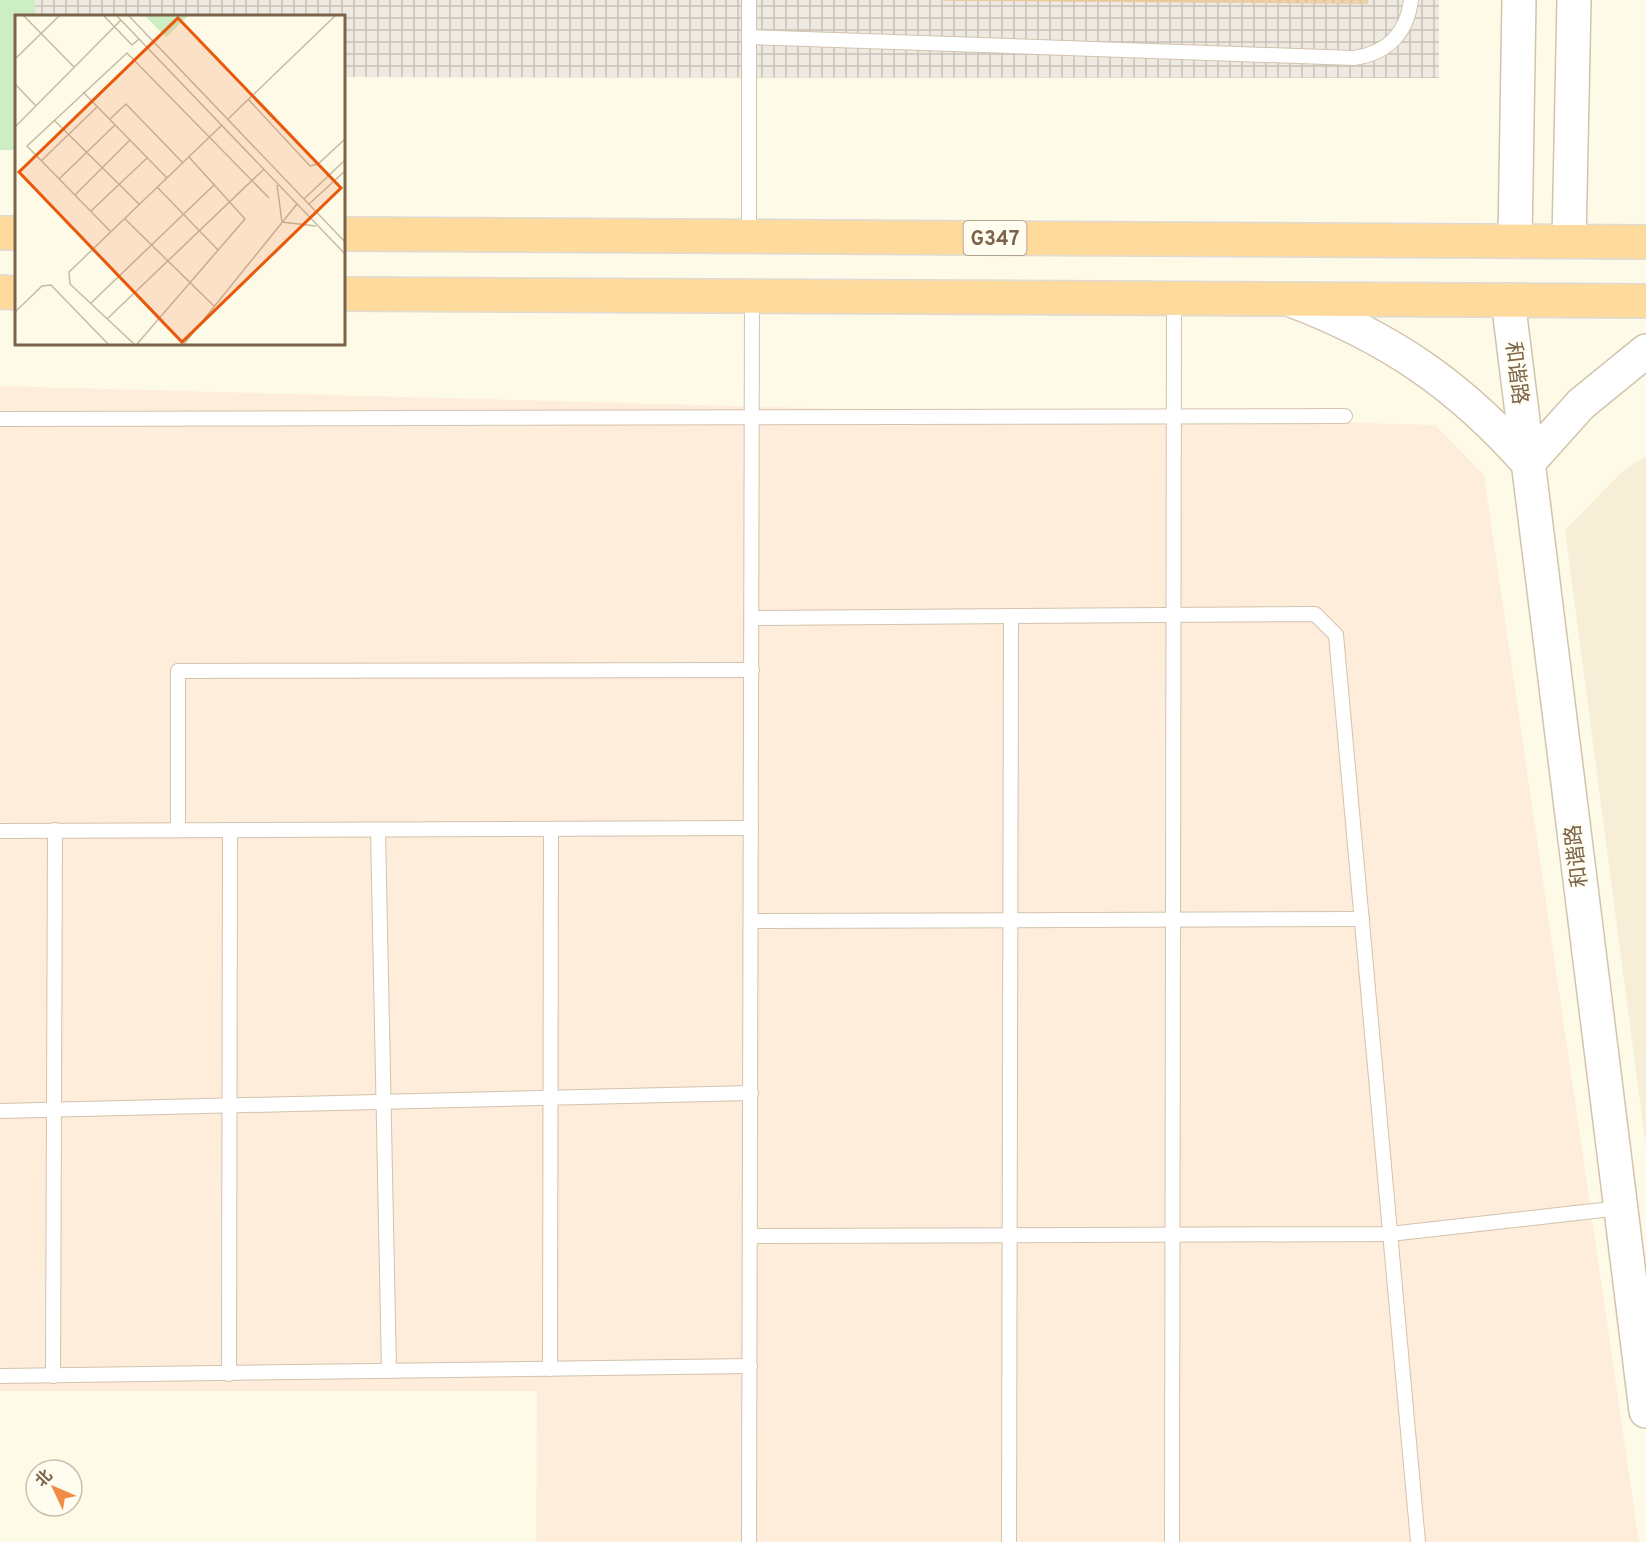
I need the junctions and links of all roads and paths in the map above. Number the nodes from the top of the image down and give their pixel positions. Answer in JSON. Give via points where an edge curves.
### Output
{"nodes":[{"id":1,"x":749,"y":0,"type":"edge"},
{"id":2,"x":1411,"y":0,"type":"edge"},
{"id":3,"x":1519,"y":0,"type":"edge"},
{"id":4,"x":1574,"y":0,"type":"edge"},
{"id":5,"x":749,"y":37,"type":"junction"},
{"id":6,"x":345,"y":234,"type":"edge"},
{"id":7,"x":749,"y":237,"type":"junction"},
{"id":8,"x":1515,"y":241,"type":"junction"},
{"id":9,"x":1569,"y":241,"type":"junction"},
{"id":10,"x":1646,"y":242,"type":"edge"},
{"id":11,"x":345,"y":294,"type":"edge"},
{"id":12,"x":752,"y":296,"type":"junction"},
{"id":13,"x":1174,"y":299,"type":"junction"},
{"id":14,"x":1289,"y":299,"type":"junction"},
{"id":15,"x":1508,"y":300,"type":"junction"},
{"id":16,"x":1646,"y":301,"type":"edge"},
{"id":17,"x":1646,"y":351,"type":"edge"},
{"id":18,"x":1174,"y":416,"type":"junction"},
{"id":19,"x":1345,"y":416,"type":"dead end"},
{"id":20,"x":752,"y":417,"type":"junction"},
{"id":21,"x":0,"y":419,"type":"edge"},
{"id":22,"x":1528,"y":463,"type":"junction"},
{"id":23,"x":1174,"y":615,"type":"junction"},
{"id":24,"x":1011,"y":616,"type":"junction"},
{"id":25,"x":752,"y":618,"type":"junction"},
{"id":26,"x":752,"y":670,"type":"junction"},
{"id":27,"x":751,"y":828,"type":"junction"},
{"id":28,"x":551,"y":829,"type":"junction"},
{"id":29,"x":55,"y":830,"type":"junction"},
{"id":30,"x":178,"y":830,"type":"junction"},
{"id":31,"x":230,"y":830,"type":"junction"},
{"id":32,"x":378,"y":830,"type":"junction"},
{"id":33,"x":0,"y":831,"type":"edge"},
{"id":34,"x":1173,"y":919,"type":"junction"},
{"id":35,"x":1362,"y":919,"type":"junction"},
{"id":36,"x":1010,"y":920,"type":"junction"},
{"id":37,"x":751,"y":921,"type":"junction"},
{"id":38,"x":751,"y":1093,"type":"junction"},
{"id":39,"x":551,"y":1097,"type":"junction"},
{"id":40,"x":384,"y":1102,"type":"junction"},
{"id":41,"x":230,"y":1106,"type":"junction"},
{"id":42,"x":54,"y":1110,"type":"junction"},
{"id":43,"x":0,"y":1111,"type":"edge"},
{"id":44,"x":1620,"y":1208,"type":"junction"},
{"id":45,"x":1390,"y":1234,"type":"junction"},
{"id":46,"x":1010,"y":1235,"type":"junction"},
{"id":47,"x":1172,"y":1235,"type":"junction"},
{"id":48,"x":750,"y":1236,"type":"junction"},
{"id":49,"x":750,"y":1366,"type":"junction"},
{"id":50,"x":550,"y":1369,"type":"junction"},
{"id":51,"x":389,"y":1371,"type":"junction"},
{"id":52,"x":229,"y":1374,"type":"junction"},
{"id":53,"x":0,"y":1376,"type":"edge"},
{"id":54,"x":53,"y":1376,"type":"junction"},
{"id":55,"x":1646,"y":1411,"type":"edge"},
{"id":56,"x":749,"y":1542,"type":"edge"},
{"id":57,"x":1009,"y":1542,"type":"edge"},
{"id":58,"x":1172,"y":1542,"type":"edge"},
{"id":59,"x":1418,"y":1542,"type":"edge"}],
"edges":[{"from":1,"to":5,"type":"lane"},
{"from":2,"to":5,"type":"lane","via":[[1403,30],[1392,42],[1368,56],[1354,58]]},
{"from":3,"to":8,"type":"street"},
{"from":4,"to":9,"type":"street"},
{"from":5,"to":7,"type":"lane"},
{"from":6,"to":7,"type":"highway","number":"G347"},
{"from":7,"to":8,"type":"highway","number":"G347"},
{"from":8,"to":9,"type":"highway","number":"G347"},
{"from":9,"to":10,"type":"highway","number":"G347"},
{"from":11,"to":12,"type":"highway"},
{"from":12,"to":13,"type":"highway"},
{"from":12,"to":20,"type":"lane"},
{"from":13,"to":14,"type":"highway"},
{"from":13,"to":18,"type":"lane"},
{"from":14,"to":15,"type":"highway"},
{"from":14,"to":22,"type":"street","via":[[1372,334],[1412,358],[1474,406]]},
{"from":15,"to":16,"type":"highway"},
{"from":15,"to":22,"type":"street","name":"和谐路"},
{"from":17,"to":22,"type":"street","via":[[1581,404]]},
{"from":18,"to":19,"type":"lane"},
{"from":18,"to":20,"type":"lane"},
{"from":18,"to":23,"type":"lane"},
{"from":20,"to":21,"type":"lane"},
{"from":20,"to":25,"type":"lane"},
{"from":22,"to":44,"type":"street","name":"和谐路"},
{"from":23,"to":24,"type":"lane"},
{"from":23,"to":34,"type":"lane"},
{"from":23,"to":35,"type":"lane","via":[[1315,614],[1336,635]]},
{"from":24,"to":25,"type":"lane"},
{"from":24,"to":36,"type":"lane"},
{"from":25,"to":26,"type":"lane"},
{"from":26,"to":27,"type":"lane"},
{"from":26,"to":30,"type":"lane","via":[[178,671]]},
{"from":27,"to":28,"type":"lane"},
{"from":27,"to":37,"type":"lane"},
{"from":28,"to":32,"type":"lane"},
{"from":28,"to":39,"type":"lane"},
{"from":29,"to":30,"type":"lane"},
{"from":29,"to":33,"type":"lane"},
{"from":29,"to":42,"type":"lane"},
{"from":30,"to":31,"type":"lane"},
{"from":31,"to":32,"type":"lane"},
{"from":31,"to":41,"type":"lane"},
{"from":32,"to":40,"type":"lane"},
{"from":34,"to":35,"type":"lane"},
{"from":34,"to":36,"type":"lane"},
{"from":34,"to":47,"type":"lane"},
{"from":35,"to":45,"type":"lane"},
{"from":36,"to":37,"type":"lane"},
{"from":36,"to":46,"type":"lane"},
{"from":37,"to":38,"type":"lane"},
{"from":38,"to":39,"type":"lane"},
{"from":38,"to":48,"type":"lane"},
{"from":39,"to":40,"type":"lane"},
{"from":39,"to":50,"type":"lane"},
{"from":40,"to":41,"type":"lane"},
{"from":40,"to":51,"type":"lane"},
{"from":41,"to":42,"type":"lane"},
{"from":41,"to":52,"type":"lane"},
{"from":42,"to":43,"type":"lane"},
{"from":42,"to":54,"type":"lane"},
{"from":44,"to":45,"type":"lane"},
{"from":44,"to":55,"type":"street","name":"和谐路"},
{"from":45,"to":47,"type":"lane"},
{"from":45,"to":59,"type":"lane"},
{"from":46,"to":47,"type":"lane"},
{"from":46,"to":48,"type":"lane"},
{"from":46,"to":57,"type":"lane"},
{"from":47,"to":58,"type":"lane"},
{"from":48,"to":49,"type":"lane"},
{"from":49,"to":50,"type":"lane"},
{"from":49,"to":56,"type":"lane"},
{"from":50,"to":51,"type":"lane"},
{"from":51,"to":52,"type":"lane"},
{"from":52,"to":54,"type":"lane"},
{"from":53,"to":54,"type":"lane"}]}
